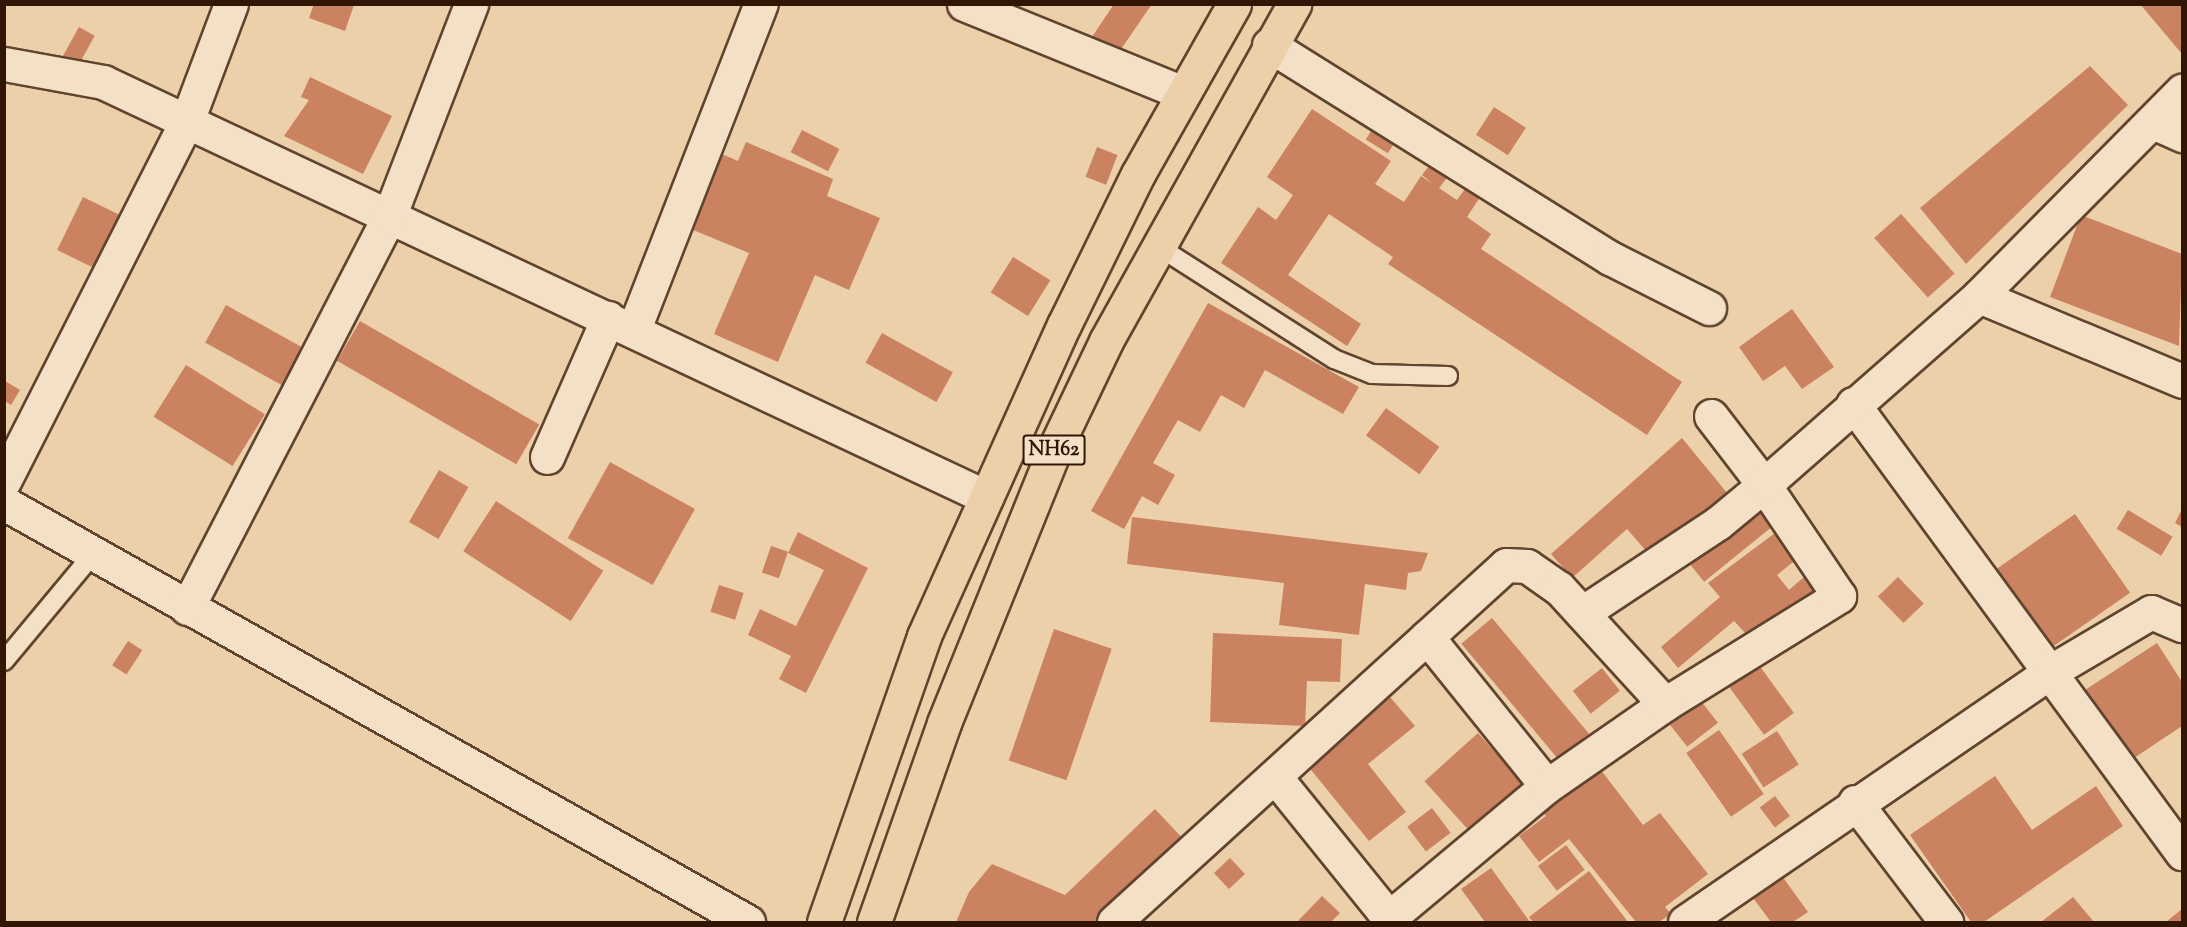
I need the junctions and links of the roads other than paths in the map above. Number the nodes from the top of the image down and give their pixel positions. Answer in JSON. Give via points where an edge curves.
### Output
{"nodes":[{"id":1,"x":231,"y":4,"type":"edge"},
{"id":2,"x":471,"y":4,"type":"edge"},
{"id":3,"x":761,"y":4,"type":"edge"},
{"id":4,"x":964,"y":4,"type":"edge"},
{"id":5,"x":1234,"y":4,"type":"edge"},
{"id":6,"x":1294,"y":4,"type":"edge"},
{"id":7,"x":1269,"y":45,"type":"junction"},
{"id":8,"x":4,"y":64,"type":"edge"},
{"id":9,"x":2182,"y":91,"type":"edge"},
{"id":10,"x":1182,"y":93,"type":"junction"},
{"id":11,"x":187,"y":121,"type":"junction"},
{"id":12,"x":2169,"y":129,"type":"edge"},
{"id":13,"x":389,"y":217,"type":"junction"},
{"id":14,"x":1159,"y":247,"type":"junction"},
{"id":15,"x":1979,"y":296,"type":"junction"},
{"id":16,"x":1709,"y":308,"type":"dead end"},
{"id":17,"x":621,"y":323,"type":"junction"},
{"id":18,"x":1448,"y":376,"type":"dead end"},
{"id":19,"x":2182,"y":381,"type":"edge"},
{"id":20,"x":1853,"y":404,"type":"junction"},
{"id":21,"x":1711,"y":416,"type":"dead end"},
{"id":22,"x":547,"y":457,"type":"dead end"},
{"id":23,"x":4,"y":481,"type":"edge"},
{"id":24,"x":1764,"y":485,"type":"junction"},
{"id":25,"x":986,"y":497,"type":"junction"},
{"id":26,"x":4,"y":503,"type":"edge"},
{"id":27,"x":93,"y":554,"type":"junction"},
{"id":28,"x":187,"y":609,"type":"junction"},
{"id":29,"x":1582,"y":613,"type":"junction"},
{"id":30,"x":2182,"y":625,"type":"edge"},
{"id":31,"x":1427,"y":637,"type":"junction"},
{"id":32,"x":4,"y":661,"type":"edge"},
{"id":33,"x":2053,"y":669,"type":"junction"},
{"id":34,"x":1665,"y":704,"type":"junction"},
{"id":35,"x":1276,"y":778,"type":"junction"},
{"id":36,"x":1547,"y":786,"type":"junction"},
{"id":37,"x":1856,"y":802,"type":"junction"},
{"id":38,"x":2182,"y":853,"type":"edge"},
{"id":39,"x":1390,"y":920,"type":"edge"},
{"id":40,"x":748,"y":922,"type":"edge"},
{"id":41,"x":824,"y":922,"type":"edge"},
{"id":42,"x":874,"y":922,"type":"edge"},
{"id":43,"x":1114,"y":922,"type":"edge"},
{"id":44,"x":1685,"y":922,"type":"edge"},
{"id":45,"x":1946,"y":922,"type":"edge"}],
"edges":[{"from":1,"to":11,"type":"street"},
{"from":2,"to":13,"type":"street"},
{"from":3,"to":17,"type":"street"},
{"from":4,"to":10,"type":"street"},
{"from":5,"to":10,"type":"highway","number":"NH62"},
{"from":6,"to":7,"type":"highway","number":"NH62"},
{"from":7,"to":14,"type":"highway","number":"NH62"},
{"from":7,"to":16,"type":"street","via":[[1610,258]]},
{"from":8,"to":11,"type":"street","via":[[103,82]]},
{"from":9,"to":12,"type":"street"},
{"from":10,"to":25,"type":"highway","number":"NH62","via":[[1064,325]]},
{"from":11,"to":13,"type":"street"},
{"from":11,"to":23,"type":"street"},
{"from":12,"to":15,"type":"street"},
{"from":13,"to":17,"type":"street"},
{"from":13,"to":28,"type":"street"},
{"from":14,"to":18,"type":"lane","via":[[1334,359],[1372,374]]},
{"from":14,"to":42,"type":"highway","number":"NH62","via":[[1106,341],[1046,467],[944,723]]},
{"from":15,"to":19,"type":"street"},
{"from":15,"to":20,"type":"street"},
{"from":17,"to":22,"type":"street"},
{"from":17,"to":25,"type":"street"},
{"from":20,"to":24,"type":"street"},
{"from":20,"to":33,"type":"street"},
{"from":21,"to":24,"type":"street"},
{"from":24,"to":29,"type":"street","via":[[1718,523]]},
{"from":24,"to":34,"type":"street","via":[[1839,596]]},
{"from":25,"to":41,"type":"highway","number":"NH62","via":[[924,636]]},
{"from":26,"to":27,"type":"street"},
{"from":27,"to":28,"type":"street"},
{"from":27,"to":32,"type":"lane"},
{"from":28,"to":40,"type":"street"},
{"from":29,"to":31,"type":"street","via":[[1548,579],[1527,566],[1506,565]]},
{"from":29,"to":34,"type":"street"},
{"from":30,"to":33,"type":"street","via":[[2151,612]]},
{"from":31,"to":35,"type":"street"},
{"from":31,"to":36,"type":"street"},
{"from":33,"to":37,"type":"street"},
{"from":33,"to":38,"type":"street"},
{"from":34,"to":36,"type":"street"},
{"from":35,"to":39,"type":"street"},
{"from":35,"to":43,"type":"street"},
{"from":36,"to":39,"type":"street"},
{"from":37,"to":44,"type":"street"},
{"from":37,"to":45,"type":"street"}]}
